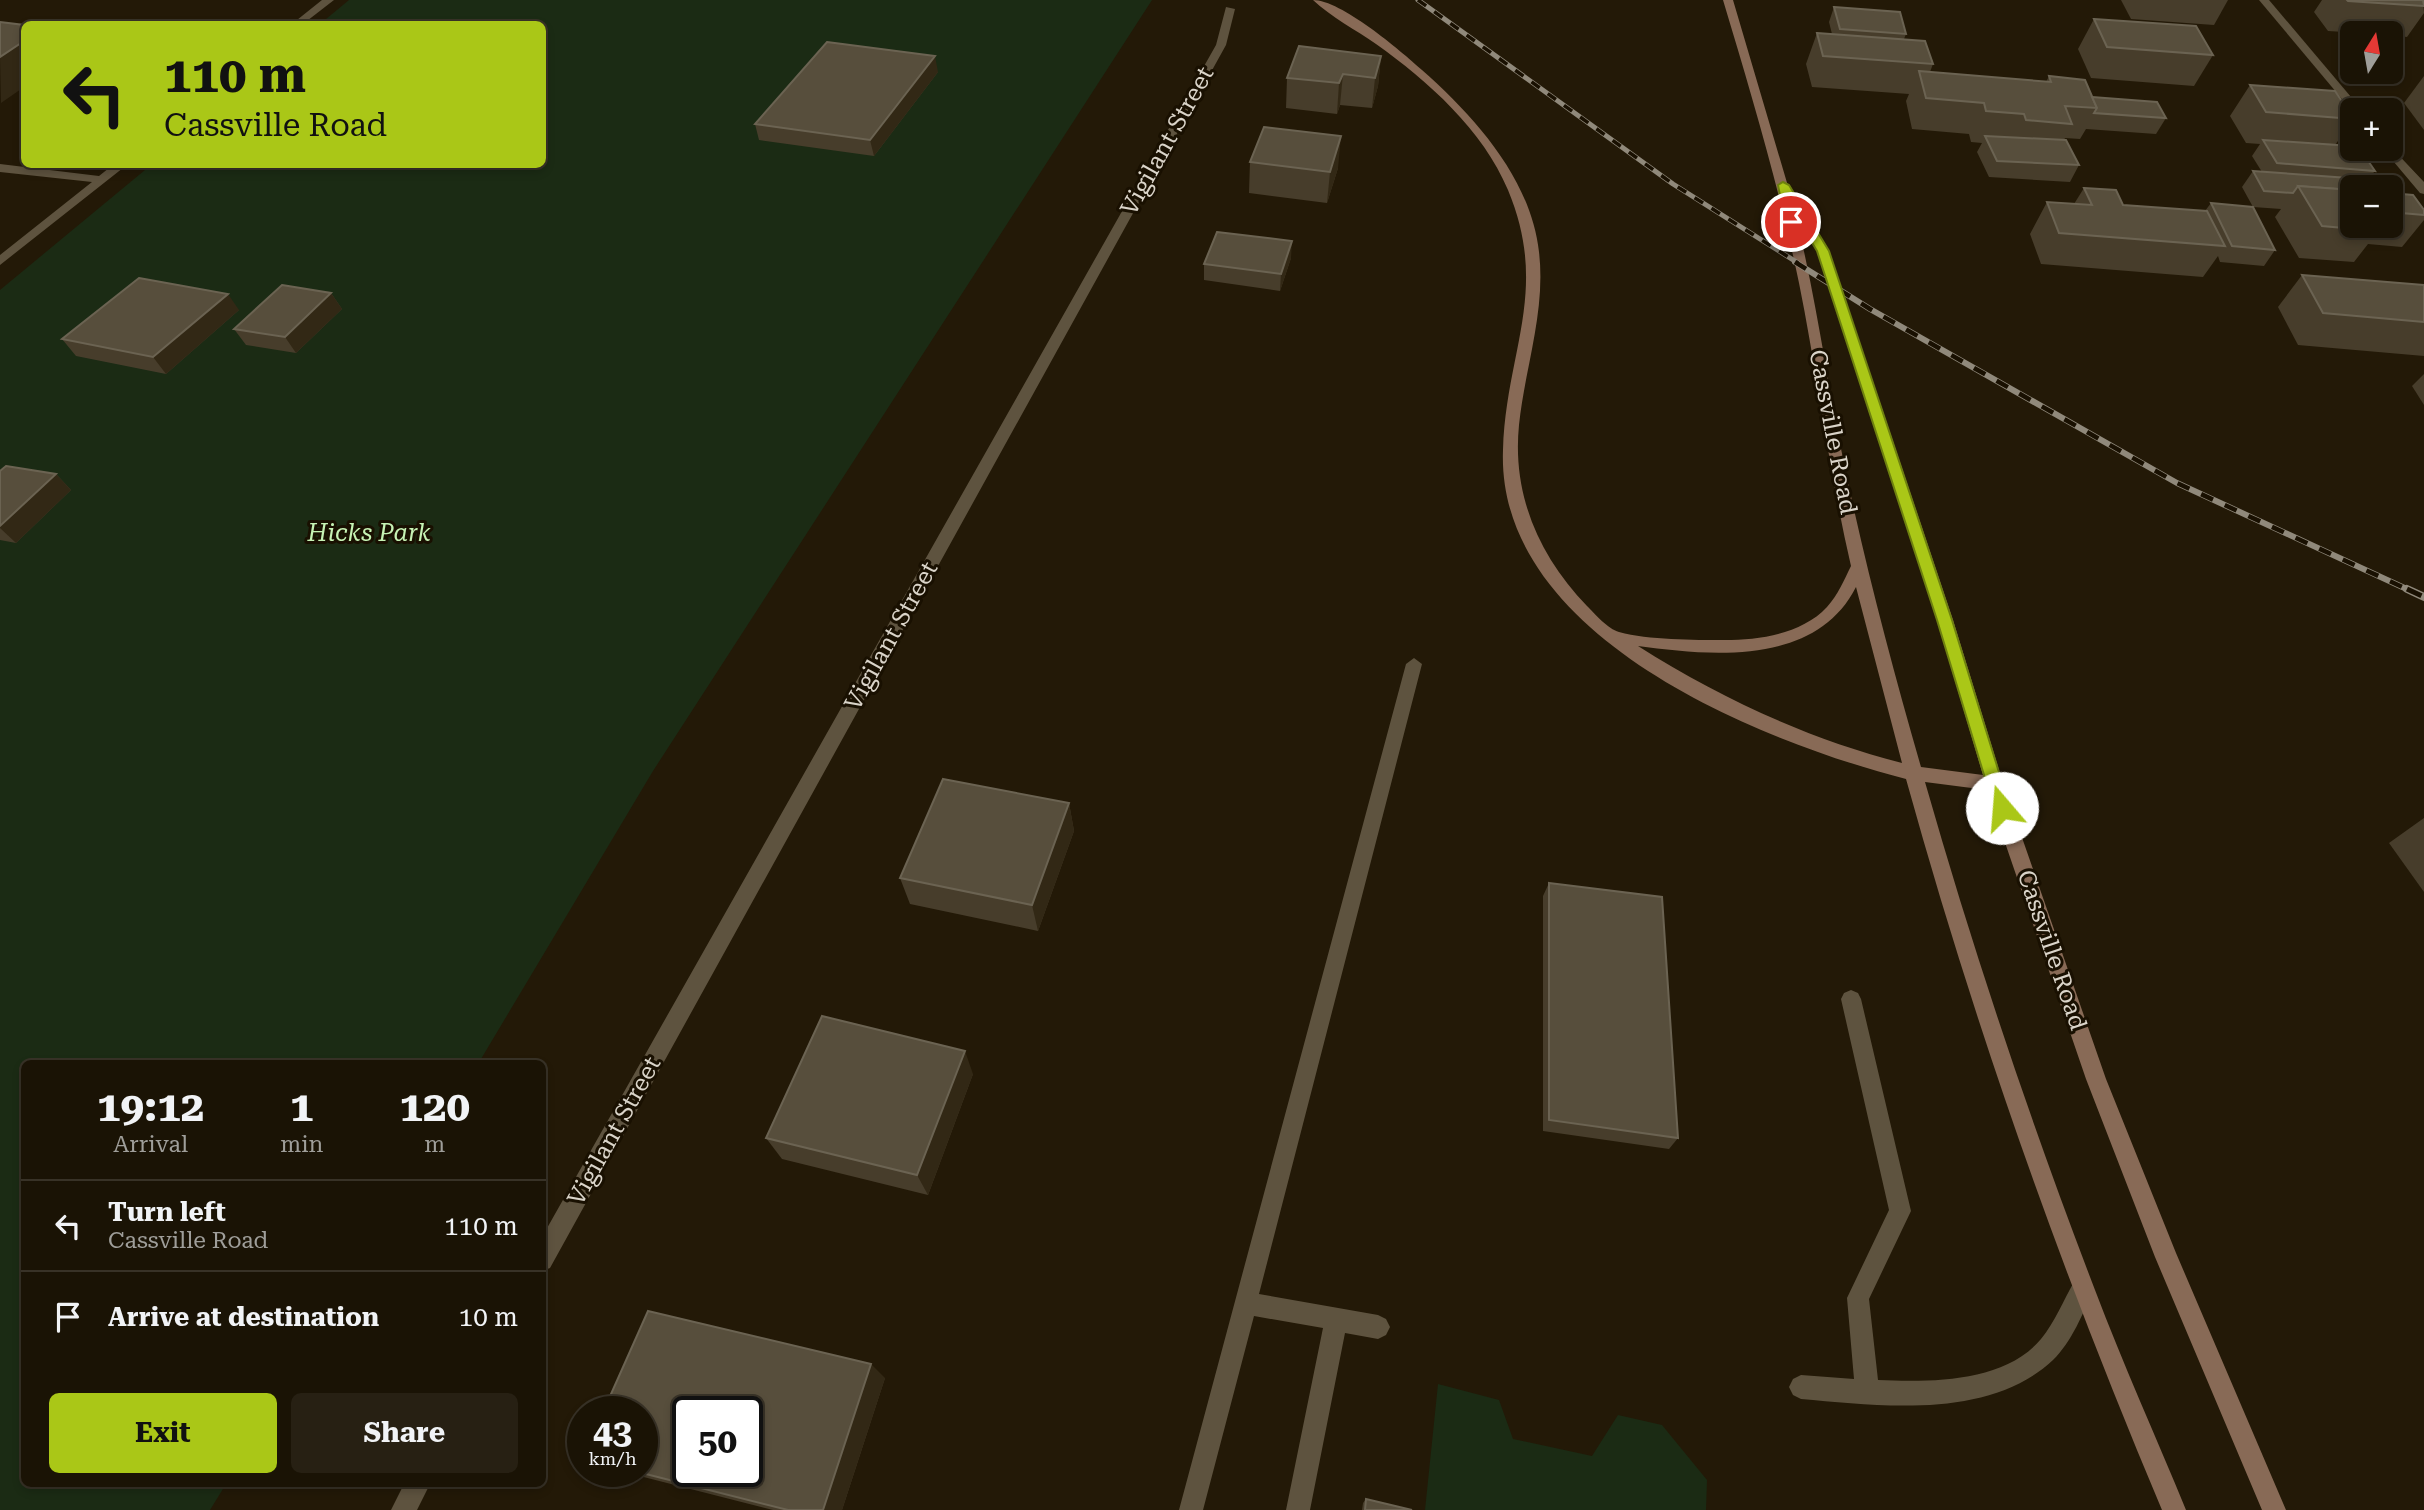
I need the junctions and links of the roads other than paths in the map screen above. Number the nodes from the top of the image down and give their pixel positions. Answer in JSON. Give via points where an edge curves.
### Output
{"nodes":[{"id":1,"x":329,"y":0,"type":"edge"},
{"id":2,"x":1318,"y":0,"type":"edge"},
{"id":3,"x":1728,"y":0,"type":"edge"},
{"id":4,"x":2264,"y":0,"type":"edge"},
{"id":5,"x":1230,"y":9,"type":"dead end"},
{"id":6,"x":301,"y":21,"type":"edge"},
{"id":7,"x":2347,"y":98,"type":"edge"},
{"id":8,"x":2399,"y":161,"type":"edge"},
{"id":9,"x":0,"y":168,"type":"edge"},
{"id":10,"x":117,"y":168,"type":"edge"},
{"id":11,"x":103,"y":180,"type":"junction"},
{"id":12,"x":1783,"y":185,"type":"junction"},
{"id":13,"x":2424,"y":190,"type":"edge"},
{"id":14,"x":0,"y":261,"type":"edge"},
{"id":15,"x":1860,"y":564,"type":"junction"},
{"id":16,"x":1615,"y":637,"type":"junction"},
{"id":17,"x":1414,"y":664,"type":"dead end"},
{"id":18,"x":1913,"y":773,"type":"junction"},
{"id":19,"x":1994,"y":783,"type":"junction"},
{"id":20,"x":1851,"y":999,"type":"dead end"},
{"id":21,"x":546,"y":1253,"type":"edge"},
{"id":22,"x":2082,"y":1290,"type":"junction"},
{"id":23,"x":1245,"y":1303,"type":"junction"},
{"id":24,"x":1336,"y":1320,"type":"junction"},
{"id":25,"x":1378,"y":1326,"type":"dead end"},
{"id":26,"x":1801,"y":1387,"type":"dead end"},
{"id":27,"x":1867,"y":1392,"type":"junction"},
{"id":28,"x":416,"y":1487,"type":"edge"},
{"id":29,"x":403,"y":1510,"type":"edge"},
{"id":30,"x":1191,"y":1510,"type":"edge"},
{"id":31,"x":1298,"y":1510,"type":"edge"},
{"id":32,"x":2174,"y":1510,"type":"edge"},
{"id":33,"x":2274,"y":1510,"type":"edge"}],
"edges":[{"from":1,"to":6,"type":"street"},
{"from":2,"to":16,"type":"main road","via":[[1433,84],[1465,116],[1507,174],[1528,227],[1532,255],[1527,335],[1510,453],[1519,506],[1531,538],[1561,590]]},
{"from":3,"to":12,"type":"main road","name":"Cassville Road"},
{"from":4,"to":7,"type":"street"},
{"from":5,"to":21,"type":"street","name":"Vigilant Street","via":[[1221,45]]},
{"from":8,"to":13,"type":"street"},
{"from":9,"to":11,"type":"street"},
{"from":10,"to":11,"type":"street"},
{"from":11,"to":14,"type":"street"},
{"from":12,"to":15,"type":"main road","name":"Cassville Road"},
{"from":12,"to":19,"type":"main road","name":"Cassville Road","via":[[1823,251]]},
{"from":15,"to":16,"type":"main road","via":[[1831,614],[1794,636],[1735,645]]},
{"from":15,"to":18,"type":"main road","name":"Cassville Road"},
{"from":16,"to":18,"type":"main road","via":[[1703,693],[1759,720],[1822,747]]},
{"from":17,"to":23,"type":"street"},
{"from":18,"to":19,"type":"main road"},
{"from":18,"to":22,"type":"main road","name":"Cassville Road","via":[[2002,1070]]},
{"from":19,"to":33,"type":"main road","name":"Cassville Road","via":[[2096,1079]]},
{"from":20,"to":27,"type":"street","via":[[1900,1211],[1858,1298]]},
{"from":22,"to":27,"type":"street","via":[[2047,1351],[2012,1376],[1966,1387],[1894,1395]]},
{"from":22,"to":32,"type":"main road","name":"Cassville Road"},
{"from":23,"to":24,"type":"street"},
{"from":23,"to":30,"type":"street"},
{"from":24,"to":25,"type":"street"},
{"from":24,"to":31,"type":"street"},
{"from":26,"to":27,"type":"street"},
{"from":28,"to":29,"type":"street"}]}
